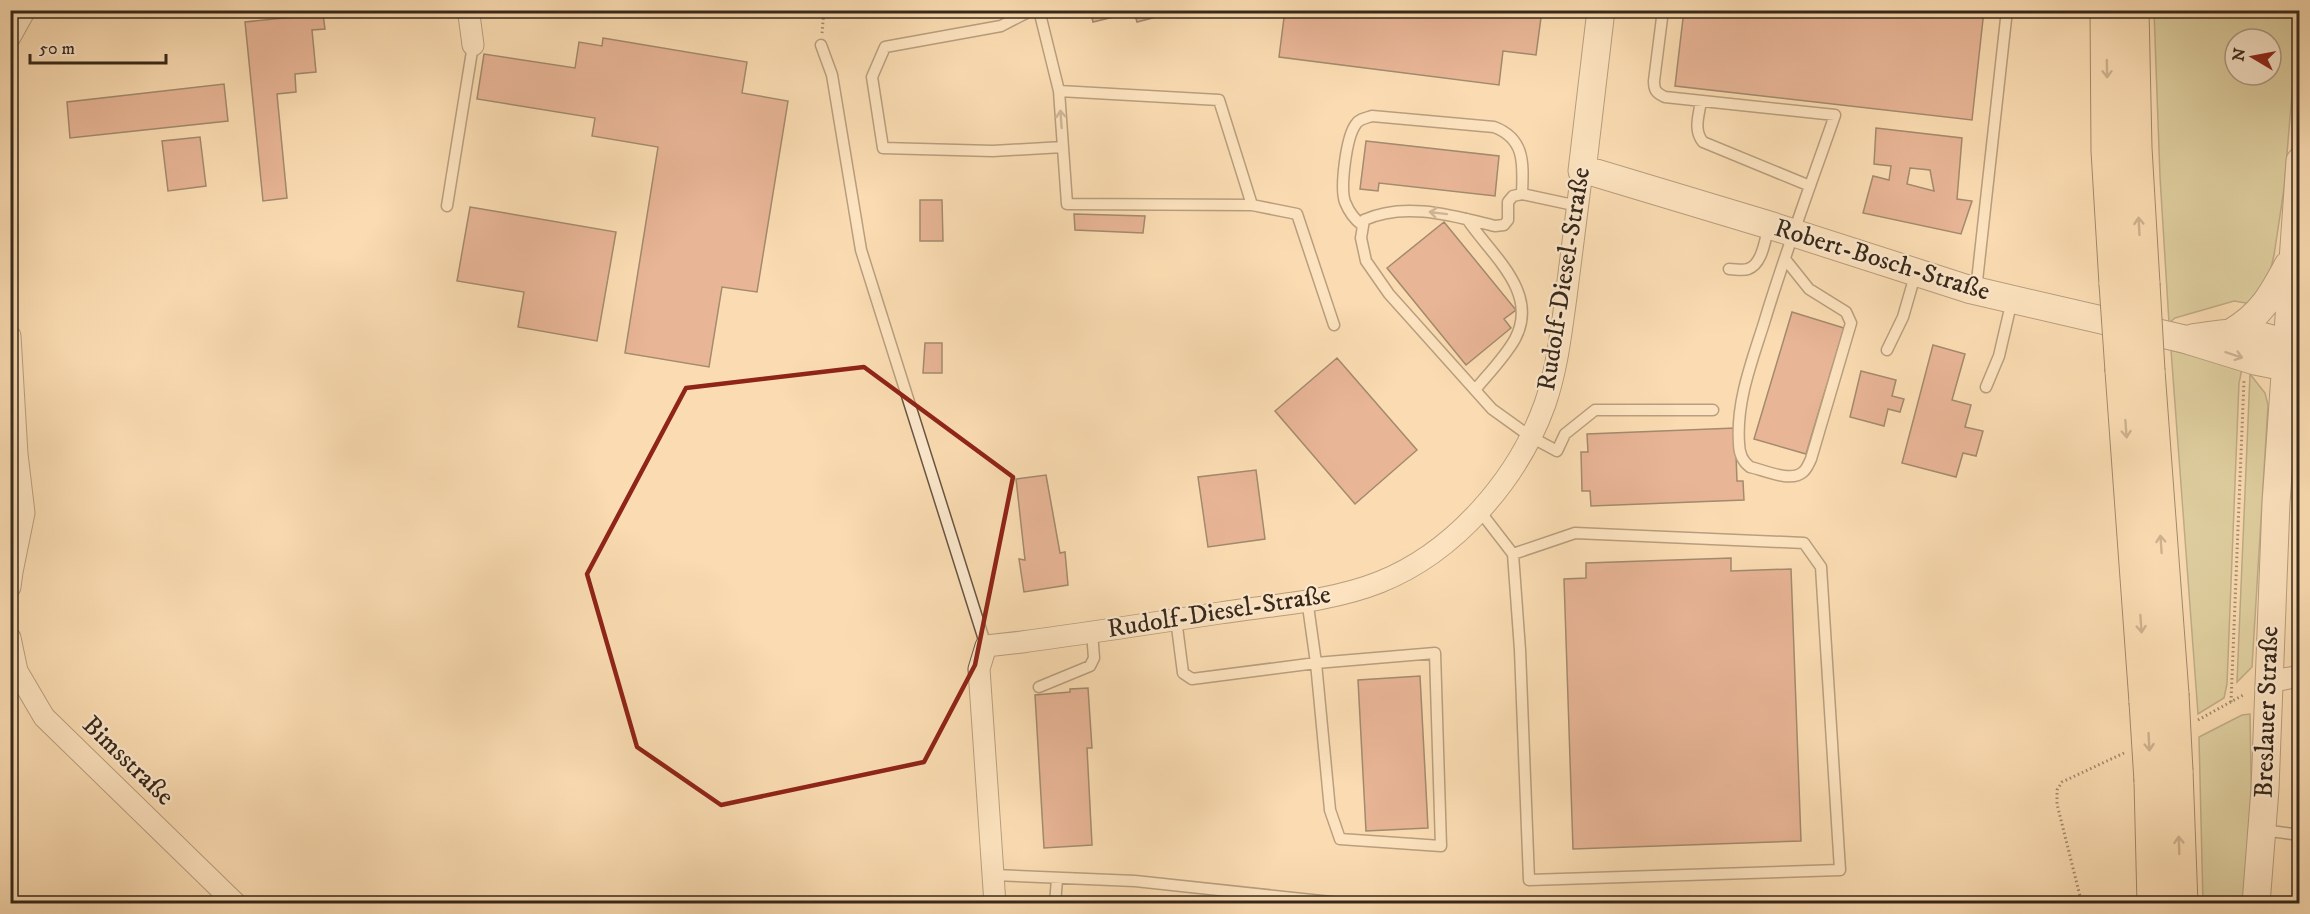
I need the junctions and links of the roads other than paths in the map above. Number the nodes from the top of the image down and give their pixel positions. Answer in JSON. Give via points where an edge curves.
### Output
{"nodes":[{"id":1,"x":26,"y":10,"type":"edge"},
{"id":2,"x":466,"y":10,"type":"edge"},
{"id":3,"x":1032,"y":10,"type":"edge"},
{"id":4,"x":1039,"y":10,"type":"edge"},
{"id":5,"x":1600,"y":10,"type":"edge"},
{"id":6,"x":1663,"y":10,"type":"edge"},
{"id":7,"x":2007,"y":10,"type":"edge"},
{"id":8,"x":2107,"y":10,"type":"edge"},
{"id":9,"x":2132,"y":10,"type":"edge"},
{"id":10,"x":10,"y":37,"type":"edge"},
{"id":11,"x":473,"y":45,"type":"joint"},
{"id":12,"x":821,"y":45,"type":"road end"},
{"id":13,"x":1059,"y":91,"type":"junction"},
{"id":14,"x":1701,"y":100,"type":"junction"},
{"id":15,"x":1063,"y":147,"type":"junction"},
{"id":16,"x":2300,"y":160,"type":"edge"},
{"id":17,"x":1582,"y":171,"type":"junction"},
{"id":18,"x":1810,"y":186,"type":"junction"},
{"id":19,"x":1522,"y":194,"type":"junction"},
{"id":20,"x":1252,"y":205,"type":"junction"},
{"id":21,"x":447,"y":206,"type":"dead end"},
{"id":22,"x":1578,"y":207,"type":"junction"},
{"id":23,"x":1467,"y":219,"type":"junction"},
{"id":24,"x":1366,"y":221,"type":"junction"},
{"id":25,"x":1781,"y":229,"type":"junction"},
{"id":26,"x":2292,"y":258,"type":"junction"},
{"id":27,"x":1785,"y":259,"type":"junction"},
{"id":28,"x":1729,"y":268,"type":"dead end"},
{"id":29,"x":1916,"y":272,"type":"junction"},
{"id":30,"x":2130,"y":284,"type":"junction"},
{"id":31,"x":1976,"y":291,"type":"junction"},
{"id":32,"x":2012,"y":300,"type":"junction"},
{"id":33,"x":1334,"y":325,"type":"dead end"},
{"id":34,"x":2232,"y":332,"type":"junction"},
{"id":35,"x":10,"y":336,"type":"edge"},
{"id":36,"x":2184,"y":339,"type":"junction"},
{"id":37,"x":1887,"y":350,"type":"dead end"},
{"id":38,"x":2286,"y":355,"type":"junction"},
{"id":39,"x":1986,"y":387,"type":"dead end"},
{"id":40,"x":1475,"y":390,"type":"junction"},
{"id":41,"x":1713,"y":410,"type":"dead end"},
{"id":42,"x":1531,"y":437,"type":"junction"},
{"id":43,"x":14,"y":448,"type":"edge"},
{"id":44,"x":2290,"y":454,"type":"edge"},
{"id":45,"x":1479,"y":510,"type":"junction"},
{"id":46,"x":1513,"y":554,"type":"junction"},
{"id":47,"x":10,"y":587,"type":"edge"},
{"id":48,"x":1307,"y":600,"type":"junction"},
{"id":49,"x":1176,"y":620,"type":"junction"},
{"id":50,"x":1092,"y":632,"type":"junction"},
{"id":51,"x":10,"y":638,"type":"edge"},
{"id":52,"x":986,"y":646,"type":"junction"},
{"id":53,"x":1316,"y":663,"type":"junction"},
{"id":54,"x":2300,"y":676,"type":"edge"},
{"id":55,"x":2268,"y":682,"type":"junction"},
{"id":56,"x":1039,"y":687,"type":"dead end"},
{"id":57,"x":2164,"y":776,"type":"junction"},
{"id":58,"x":2262,"y":830,"type":"junction"},
{"id":59,"x":2300,"y":835,"type":"edge"},
{"id":60,"x":994,"y":875,"type":"junction"},
{"id":61,"x":1057,"y":879,"type":"junction"},
{"id":62,"x":236,"y":903,"type":"edge"},
{"id":63,"x":995,"y":903,"type":"edge"},
{"id":64,"x":1055,"y":903,"type":"edge"},
{"id":65,"x":1350,"y":903,"type":"edge"},
{"id":66,"x":2154,"y":903,"type":"edge"},
{"id":67,"x":2181,"y":903,"type":"edge"},
{"id":68,"x":2256,"y":903,"type":"edge"}],
"edges":[{"from":1,"to":10,"type":"street"},
{"from":2,"to":11,"type":"street"},
{"from":3,"to":15,"type":"lane","via":[[1001,26],[885,48],[872,78],[883,148],[993,151]]},
{"from":4,"to":13,"type":"lane"},
{"from":5,"to":17,"type":"street","name":"Rudolf-Diesel-Straße"},
{"from":6,"to":14,"type":"lane","via":[[1654,89],[1665,97]]},
{"from":7,"to":31,"type":"lane"},
{"from":8,"to":30,"type":"highway","one_way":true,"via":[[2108,151]]},
{"from":30,"to":9,"type":"highway","one_way":true,"via":[[2135,148]]},
{"from":11,"to":21,"type":"lane"},
{"from":12,"to":52,"type":"lane","via":[[831,75],[861,250]]},
{"from":15,"to":13,"type":"lane","one_way":true},
{"from":13,"to":20,"type":"lane","via":[[1219,100]]},
{"from":14,"to":18,"type":"lane","via":[[1697,126],[1698,136],[1704,142]]},
{"from":14,"to":18,"type":"lane","via":[[1835,115]]},
{"from":15,"to":20,"type":"lane","via":[[1067,204]]},
{"from":16,"to":26,"type":"street","name":"Breslauer Straße"},
{"from":17,"to":22,"type":"street","name":"Rudolf-Diesel-Straße"},
{"from":17,"to":25,"type":"street","name":"Robert-Bosch-Straße"},
{"from":18,"to":25,"type":"lane"},
{"from":19,"to":22,"type":"lane"},
{"from":19,"to":23,"type":"lane","via":[[1510,198],[1504,225]]},
{"from":19,"to":24,"type":"lane","via":[[1519,147],[1505,131],[1372,116],[1356,123],[1352,130],[1343,184],[1345,202],[1355,220]]},
{"from":20,"to":33,"type":"lane","via":[[1296,214]]},
{"from":22,"to":42,"type":"street","name":"Rudolf-Diesel-Straße","via":[[1555,370]]},
{"from":23,"to":24,"type":"lane","one_way":true,"via":[[1423,212],[1389,213]]},
{"from":23,"to":40,"type":"lane","via":[[1515,284],[1522,301],[1521,322],[1514,341]]},
{"from":24,"to":40,"type":"lane","via":[[1362,250],[1366,261],[1389,294]]},
{"from":25,"to":27,"type":"lane"},
{"from":25,"to":28,"type":"lane","via":[[1754,266],[1746,270]]},
{"from":25,"to":29,"type":"street","name":"Robert-Bosch-Straße"},
{"from":26,"to":34,"type":"street","via":[[2264,307]]},
{"from":26,"to":38,"type":"street","name":"Breslauer Straße"},
{"from":27,"to":27,"type":"lane","via":[[1745,382],[1738,446],[1750,467],[1796,476],[1803,473],[1811,459],[1851,322],[1846,312],[1809,289]]},
{"from":29,"to":31,"type":"street","name":"Robert-Bosch-Straße"},
{"from":29,"to":37,"type":"lane","via":[[1903,317]]},
{"from":30,"to":57,"type":"highway","bridge":true},
{"from":31,"to":32,"type":"street","name":"Robert-Bosch-Straße"},
{"from":32,"to":36,"type":"street","name":"Robert-Bosch-Straße"},
{"from":32,"to":39,"type":"lane","via":[[1999,356]]},
{"from":34,"to":36,"type":"street","name":"Robert-Bosch-Straße"},
{"from":34,"to":38,"type":"street","name":"Robert-Bosch-Straße","via":[[2256,333]]},
{"from":35,"to":43,"type":"street"},
{"from":36,"to":38,"type":"street","name":"Robert-Bosch-Straße","one_way":true,"via":[[2250,360]]},
{"from":38,"to":44,"type":"street","name":"Breslauer Straße"},
{"from":40,"to":42,"type":"lane","via":[[1492,409]]},
{"from":41,"to":42,"type":"lane","via":[[1595,410],[1566,434],[1557,451]]},
{"from":42,"to":45,"type":"street","name":"Rudolf-Diesel-Straße","via":[[1516,464]]},
{"from":43,"to":47,"type":"street","via":[[24,513]]},
{"from":44,"to":55,"type":"street","name":"Breslauer Straße"},
{"from":45,"to":46,"type":"lane"},
{"from":45,"to":48,"type":"street","name":"Rudolf-Diesel-Straße","via":[[1436,549],[1381,582]]},
{"from":46,"to":46,"type":"lane","via":[[1529,880],[1840,870],[1821,567],[1803,543],[1575,533]]},
{"from":48,"to":49,"type":"street","name":"Rudolf-Diesel-Straße"},
{"from":48,"to":53,"type":"lane"},
{"from":49,"to":50,"type":"street","name":"Rudolf-Diesel-Straße"},
{"from":49,"to":53,"type":"lane","via":[[1183,672],[1192,680]]},
{"from":50,"to":52,"type":"street","name":"Rudolf-Diesel-Straße"},
{"from":50,"to":56,"type":"lane","via":[[1094,658],[1090,666]]},
{"from":51,"to":62,"type":"street","name":"Bimsstraße","via":[[17,671],[44,717]]},
{"from":52,"to":60,"type":"street","via":[[979,669]]},
{"from":53,"to":53,"type":"lane","via":[[1435,653],[1440,846],[1340,839],[1330,810]]},
{"from":54,"to":55,"type":"street"},
{"from":55,"to":58,"type":"street","name":"Breslauer Straße"},
{"from":57,"to":66,"type":"highway"},
{"from":67,"to":57,"type":"highway","one_way":true},
{"from":58,"to":59,"type":"lane"},
{"from":58,"to":68,"type":"street","name":"Breslauer Straße"},
{"from":60,"to":61,"type":"lane"},
{"from":60,"to":63,"type":"street"},
{"from":61,"to":64,"type":"lane"},
{"from":61,"to":65,"type":"lane","via":[[1135,881]]}]}
